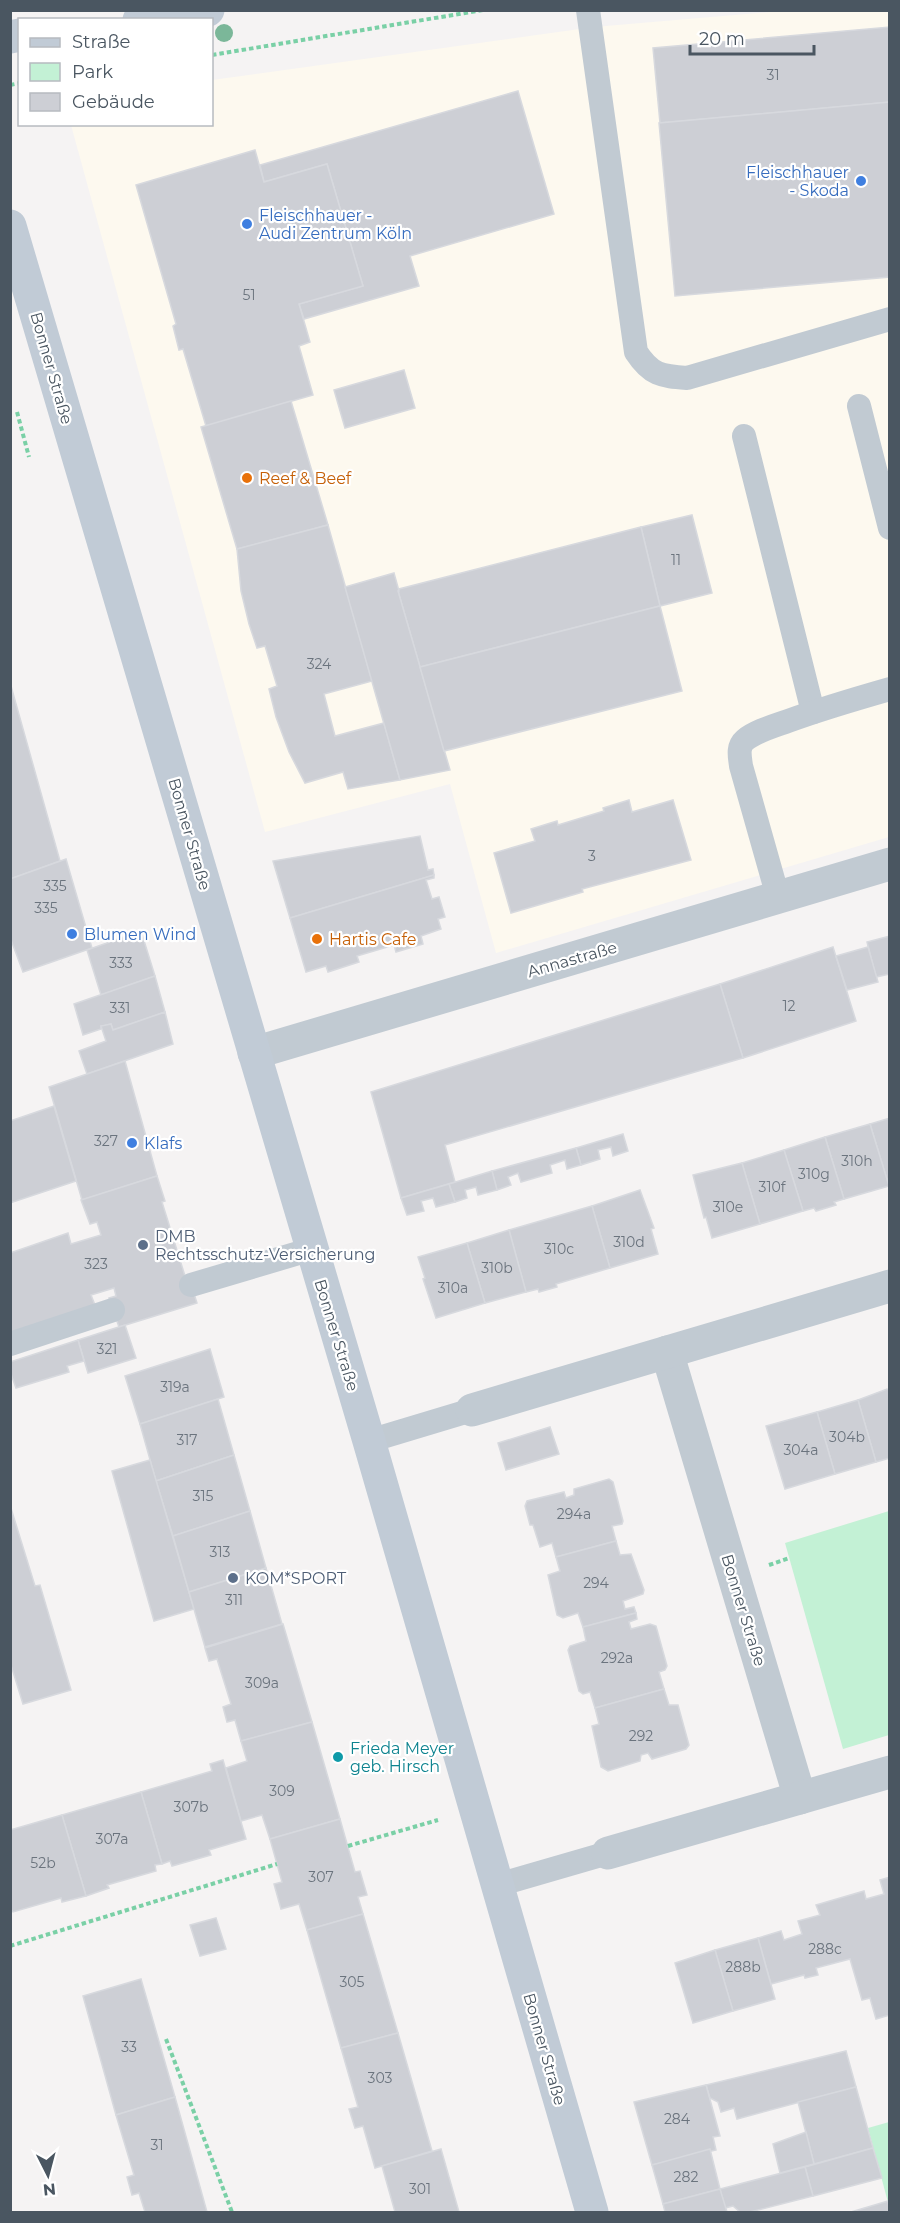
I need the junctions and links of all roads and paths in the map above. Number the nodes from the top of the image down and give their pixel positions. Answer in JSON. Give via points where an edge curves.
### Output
{"nodes":[{"id":1,"x":208,"y":10,"type":"edge"},
{"id":2,"x":483,"y":10,"type":"edge"},
{"id":3,"x":588,"y":10,"type":"edge"},
{"id":4,"x":153,"y":18,"type":"edge"},
{"id":5,"x":213,"y":55,"type":"edge"},
{"id":6,"x":10,"y":226,"type":"edge"},
{"id":7,"x":890,"y":319,"type":"edge"},
{"id":8,"x":859,"y":406,"type":"dead end"},
{"id":9,"x":17,"y":412,"type":"dead end"},
{"id":10,"x":744,"y":436,"type":"dead end"},
{"id":11,"x":29,"y":457,"type":"dead end"},
{"id":12,"x":890,"y":528,"type":"edge"},
{"id":13,"x":890,"y":689,"type":"edge"},
{"id":14,"x":813,"y":712,"type":"junction"},
{"id":15,"x":890,"y":864,"type":"edge"},
{"id":16,"x":778,"y":897,"type":"junction"},
{"id":17,"x":254,"y":1053,"type":"junction"},
{"id":18,"x":312,"y":1249,"type":"junction"},
{"id":19,"x":191,"y":1285,"type":"dead end"},
{"id":20,"x":890,"y":1286,"type":"edge"},
{"id":21,"x":113,"y":1310,"type":"dead end"},
{"id":22,"x":10,"y":1344,"type":"edge"},
{"id":23,"x":667,"y":1352,"type":"junction"},
{"id":24,"x":472,"y":1410,"type":"joint"},
{"id":25,"x":369,"y":1442,"type":"junction"},
{"id":26,"x":890,"y":1772,"type":"edge"},
{"id":27,"x":800,"y":1798,"type":"junction"},
{"id":28,"x":477,"y":1809,"type":"junction"},
{"id":29,"x":348,"y":1846,"type":"dead end"},
{"id":30,"x":608,"y":1853,"type":"joint"},
{"id":31,"x":277,"y":1864,"type":"dead end"},
{"id":32,"x":498,"y":1885,"type":"junction"},
{"id":33,"x":10,"y":1946,"type":"edge"},
{"id":34,"x":166,"y":2039,"type":"dead end"},
{"id":35,"x":232,"y":2212,"type":"edge"},
{"id":36,"x":592,"y":2212,"type":"edge"}],
"edges":[{"from":1,"to":4,"type":"main road"},
{"from":2,"to":5,"type":"path"},
{"from":3,"to":7,"type":"lane","via":[[636,352],[646,368],[664,376],[687,378]]},
{"from":6,"to":17,"type":"main road","name":"Bonner Straße"},
{"from":8,"to":12,"type":"lane"},
{"from":9,"to":11,"type":"path"},
{"from":10,"to":14,"type":"lane"},
{"from":13,"to":14,"type":"lane"},
{"from":14,"to":16,"type":"lane","via":[[753,736],[739,751]]},
{"from":15,"to":16,"type":"street","name":"Annastraße"},
{"from":16,"to":17,"type":"street","name":"Annastraße"},
{"from":17,"to":18,"type":"main road","name":"Bonner Straße"},
{"from":18,"to":19,"type":"lane"},
{"from":18,"to":25,"type":"main road","name":"Bonner Straße"},
{"from":20,"to":23,"type":"street"},
{"from":21,"to":22,"type":"lane"},
{"from":23,"to":24,"type":"street"},
{"from":23,"to":27,"type":"street","name":"Bonner Straße"},
{"from":24,"to":25,"type":"lane"},
{"from":25,"to":28,"type":"main road","name":"Bonner Straße"},
{"from":26,"to":27,"type":"street"},
{"from":27,"to":30,"type":"street"},
{"from":28,"to":29,"type":"path"},
{"from":28,"to":32,"type":"main road","name":"Bonner Straße"},
{"from":30,"to":32,"type":"lane"},
{"from":31,"to":33,"type":"path"},
{"from":32,"to":36,"type":"main road","name":"Bonner Straße"},
{"from":34,"to":35,"type":"path"}]}
